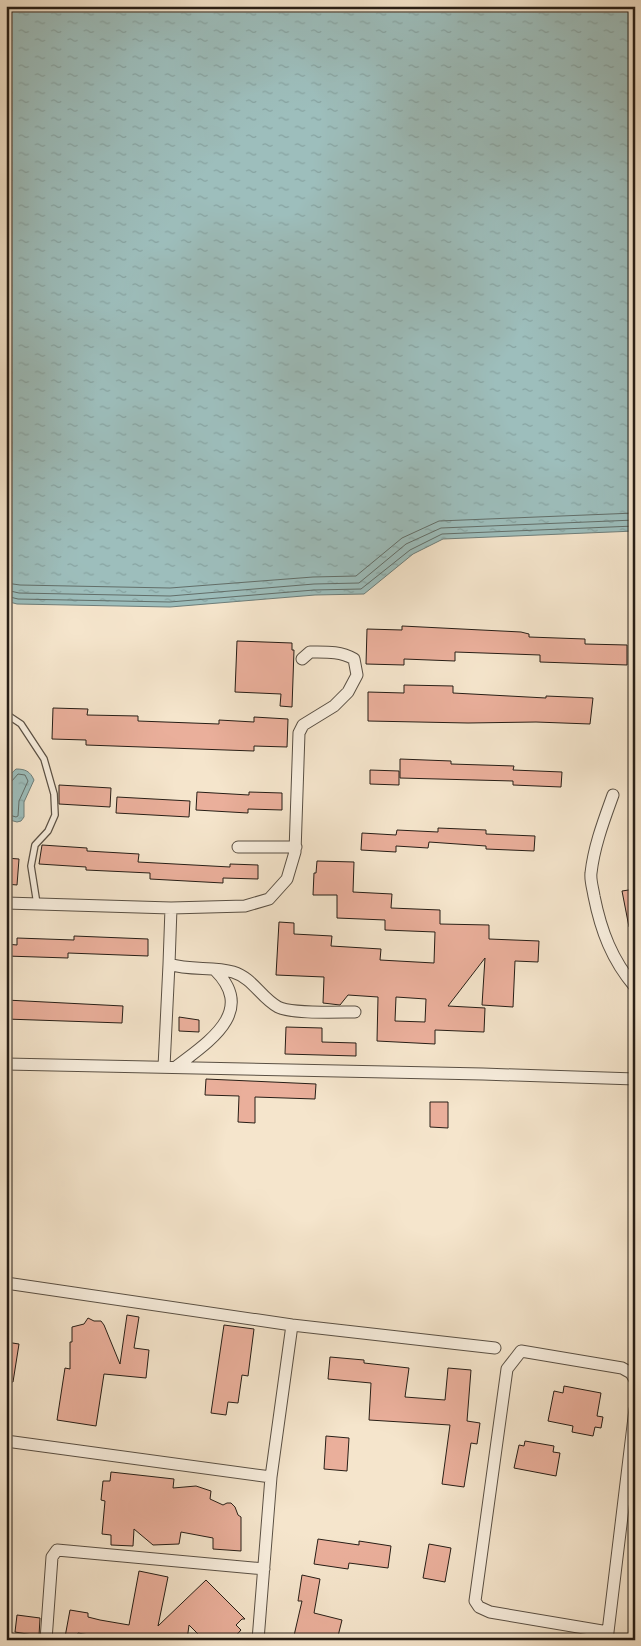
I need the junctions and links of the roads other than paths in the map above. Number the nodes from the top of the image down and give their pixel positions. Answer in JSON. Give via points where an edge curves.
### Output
{"nodes":[{"id":1,"x":302,"y":659,"type":"dead end"},
{"id":2,"x":6,"y":714,"type":"edge"},
{"id":3,"x":613,"y":795,"type":"dead end"},
{"id":4,"x":238,"y":846,"type":"dead end"},
{"id":5,"x":296,"y":847,"type":"junction"},
{"id":6,"x":6,"y":903,"type":"edge"},
{"id":7,"x":38,"y":904,"type":"junction"},
{"id":8,"x":171,"y":908,"type":"junction"},
{"id":9,"x":169,"y":964,"type":"junction"},
{"id":10,"x":215,"y":970,"type":"junction"},
{"id":11,"x":635,"y":987,"type":"edge"},
{"id":12,"x":355,"y":1012,"type":"dead end"},
{"id":13,"x":6,"y":1064,"type":"edge"},
{"id":14,"x":170,"y":1067,"type":"junction"},
{"id":15,"x":635,"y":1079,"type":"edge"},
{"id":16,"x":6,"y":1283,"type":"edge"},
{"id":17,"x":292,"y":1326,"type":"junction"},
{"id":18,"x":496,"y":1348,"type":"dead end"},
{"id":19,"x":635,"y":1380,"type":"edge"},
{"id":20,"x":635,"y":1409,"type":"edge"},
{"id":21,"x":6,"y":1441,"type":"edge"},
{"id":22,"x":272,"y":1477,"type":"junction"},
{"id":23,"x":622,"y":1505,"type":"junction"},
{"id":24,"x":635,"y":1507,"type":"edge"},
{"id":25,"x":264,"y":1569,"type":"junction"},
{"id":26,"x":608,"y":1636,"type":"edge"},
{"id":27,"x":46,"y":1640,"type":"edge"},
{"id":28,"x":258,"y":1640,"type":"edge"}],
"edges":[{"from":1,"to":5,"type":"street","via":[[310,652],[347,655],[354,659],[357,675],[348,692],[334,706],[303,725],[299,733]]},
{"from":2,"to":7,"type":"lane","via":[[21,724],[44,760],[54,794],[55,815],[48,831],[35,845],[31,866]]},
{"from":3,"to":11,"type":"street","via":[[598,837],[591,875],[597,912],[608,948]]},
{"from":4,"to":5,"type":"street"},
{"from":5,"to":8,"type":"street","via":[[287,880],[268,898],[245,906]]},
{"from":6,"to":7,"type":"street"},
{"from":7,"to":8,"type":"street"},
{"from":8,"to":9,"type":"street"},
{"from":9,"to":10,"type":"street"},
{"from":9,"to":14,"type":"street"},
{"from":10,"to":12,"type":"street","via":[[246,977],[279,1008]]},
{"from":10,"to":14,"type":"street","via":[[224,979],[231,995],[229,1018],[208,1042]]},
{"from":13,"to":14,"type":"street"},
{"from":14,"to":15,"type":"street"},
{"from":16,"to":17,"type":"street"},
{"from":17,"to":18,"type":"street"},
{"from":17,"to":22,"type":"street"},
{"from":19,"to":26,"type":"street","via":[[622,1368],[521,1351],[507,1369],[475,1601],[478,1607],[490,1612]]},
{"from":20,"to":23,"type":"street"},
{"from":21,"to":22,"type":"street"},
{"from":22,"to":25,"type":"street"},
{"from":23,"to":24,"type":"street"},
{"from":23,"to":26,"type":"street"},
{"from":25,"to":27,"type":"street","via":[[57,1550],[52,1557]]},
{"from":25,"to":28,"type":"street"}]}
